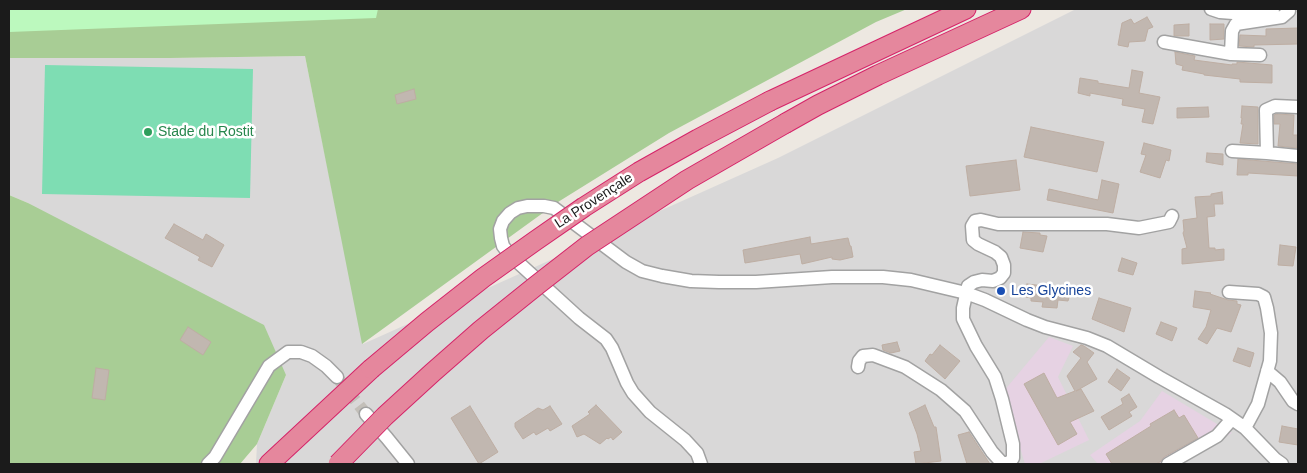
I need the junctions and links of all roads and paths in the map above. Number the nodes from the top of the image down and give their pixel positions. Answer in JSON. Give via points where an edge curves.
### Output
{"nodes":[{"id":1,"x":966,"y":9,"type":"edge"},
{"id":2,"x":1021,"y":9,"type":"edge"},
{"id":3,"x":1211,"y":9,"type":"edge"},
{"id":4,"x":1273,"y":9,"type":"edge"},
{"id":5,"x":1289,"y":12,"type":"edge"},
{"id":6,"x":1164,"y":42,"type":"dead end"},
{"id":7,"x":1230,"y":54,"type":"junction"},
{"id":8,"x":1260,"y":55,"type":"dead end"},
{"id":9,"x":1298,"y":107,"type":"edge"},
{"id":10,"x":1232,"y":151,"type":"dead end"},
{"id":11,"x":1267,"y":154,"type":"junction"},
{"id":12,"x":1298,"y":156,"type":"edge"},
{"id":13,"x":1172,"y":216,"type":"dead end"},
{"id":14,"x":1229,"y":292,"type":"dead end"},
{"id":15,"x":966,"y":293,"type":"junction"},
{"id":16,"x":858,"y":367,"type":"dead end"},
{"id":17,"x":1267,"y":371,"type":"junction"},
{"id":18,"x":337,"y":377,"type":"tunnel mouth"},
{"id":19,"x":1298,"y":404,"type":"edge"},
{"id":20,"x":366,"y":414,"type":"tunnel mouth"},
{"id":21,"x":1232,"y":419,"type":"junction"},
{"id":22,"x":1245,"y":428,"type":"junction"},
{"id":23,"x":208,"y":464,"type":"edge"},
{"id":24,"x":269,"y":464,"type":"edge"},
{"id":25,"x":338,"y":464,"type":"edge"},
{"id":26,"x":408,"y":464,"type":"edge"},
{"id":27,"x":701,"y":464,"type":"edge"},
{"id":28,"x":1168,"y":464,"type":"edge"},
{"id":29,"x":1282,"y":464,"type":"edge"}],
"edges":[{"from":1,"to":24,"type":"highway","name":"La Provençale","bridge":true,"via":[[770,101],[639,172],[575,213],[427,322]]},
{"from":2,"to":25,"type":"highway","bridge":true,"via":[[818,105],[645,207],[587,246],[481,330]]},
{"from":3,"to":4,"type":"street","via":[[1232,13]]},
{"from":5,"to":7,"type":"street","via":[[1282,17],[1236,24],[1232,31]]},
{"from":6,"to":7,"type":"street"},
{"from":7,"to":8,"type":"street"},
{"from":9,"to":11,"type":"street","via":[[1275,106],[1266,110]]},
{"from":10,"to":11,"type":"street"},
{"from":11,"to":12,"type":"street"},
{"from":13,"to":15,"type":"street","via":[[1169,222],[1139,228],[1107,224],[975,221],[972,240],[1002,257],[1004,272],[993,281],[974,282]]},
{"from":14,"to":17,"type":"street","via":[[1264,297],[1271,333]]},
{"from":15,"to":16,"type":"street","via":[[963,318],[994,377],[1014,444],[1013,458],[1009,463],[1002,463],[992,452],[965,411],[941,390],[905,367],[873,355],[862,356]]},
{"from":15,"to":21,"type":"street","via":[[1045,327],[1107,346]]},
{"from":15,"to":27,"type":"street","via":[[883,277],[719,282],[662,276],[642,271],[626,262],[554,208],[527,206],[510,213],[500,229],[503,246],[579,318],[606,339],[633,393],[650,412],[685,440],[697,453]]},
{"from":17,"to":19,"type":"street"},
{"from":17,"to":22,"type":"street","via":[[1258,404]]},
{"from":18,"to":23,"type":"street","via":[[312,356],[288,352],[269,366]]},
{"from":20,"to":26,"type":"street"},
{"from":21,"to":22,"type":"street"},
{"from":21,"to":28,"type":"street","via":[[1217,436]]},
{"from":22,"to":29,"type":"street"}]}
